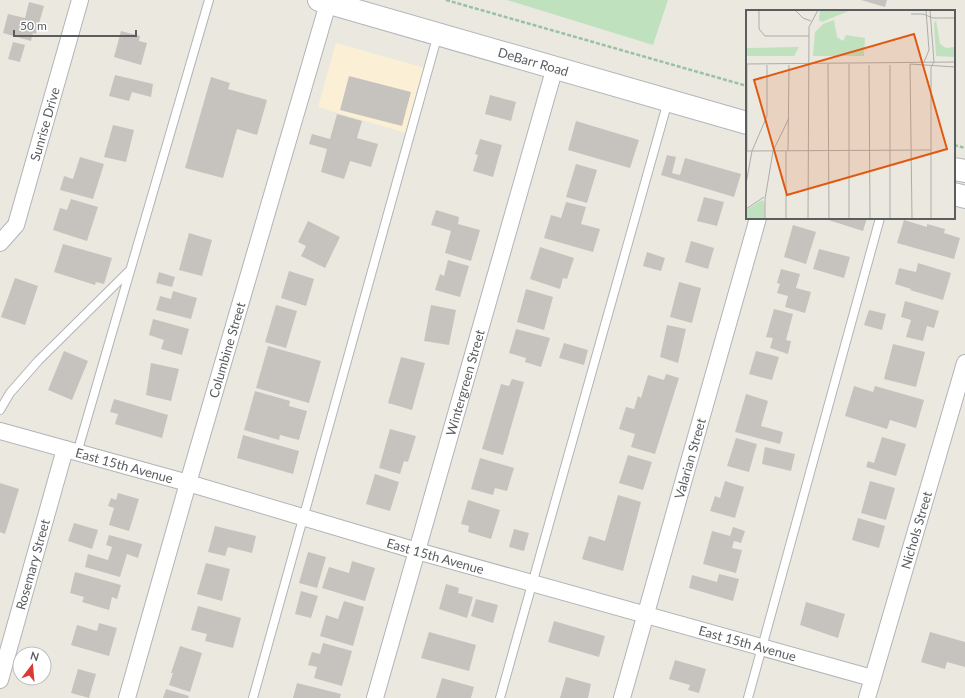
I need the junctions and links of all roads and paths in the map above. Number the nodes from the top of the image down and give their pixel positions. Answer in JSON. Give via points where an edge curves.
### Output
{"nodes":[{"id":1,"x":80,"y":0,"type":"edge"},
{"id":2,"x":209,"y":0,"type":"edge"},
{"id":3,"x":446,"y":0,"type":"edge"},
{"id":4,"x":325,"y":1,"type":"edge"},
{"id":5,"x":439,"y":34,"type":"junction"},
{"id":6,"x":555,"y":67,"type":"junction"},
{"id":7,"x":746,"y":86,"type":"edge"},
{"id":8,"x":668,"y":100,"type":"junction"},
{"id":9,"x":746,"y":122,"type":"edge"},
{"id":10,"x":955,"y":145,"type":"edge"},
{"id":11,"x":965,"y":148,"type":"edge"},
{"id":12,"x":955,"y":169,"type":"edge"},
{"id":13,"x":965,"y":171,"type":"edge"},
{"id":14,"x":955,"y":194,"type":"edge"},
{"id":15,"x":965,"y":197,"type":"edge"},
{"id":16,"x":758,"y":219,"type":"edge"},
{"id":17,"x":880,"y":219,"type":"edge"},
{"id":18,"x":0,"y":243,"type":"edge"},
{"id":19,"x":131,"y":269,"type":"junction"},
{"id":20,"x":965,"y":363,"type":"edge"},
{"id":21,"x":0,"y":410,"type":"edge"},
{"id":22,"x":0,"y":431,"type":"edge"},
{"id":23,"x":71,"y":451,"type":"junction"},
{"id":24,"x":188,"y":483,"type":"junction"},
{"id":25,"x":303,"y":517,"type":"junction"},
{"id":26,"x":417,"y":551,"type":"junction"},
{"id":27,"x":532,"y":583,"type":"junction"},
{"id":28,"x":646,"y":616,"type":"junction"},
{"id":29,"x":762,"y":647,"type":"junction"},
{"id":30,"x":872,"y":678,"type":"junction"},
{"id":31,"x":0,"y":680,"type":"edge"},
{"id":32,"x":127,"y":698,"type":"edge"},
{"id":33,"x":253,"y":698,"type":"edge"},
{"id":34,"x":375,"y":698,"type":"edge"},
{"id":35,"x":500,"y":698,"type":"edge"},
{"id":36,"x":622,"y":698,"type":"edge"},
{"id":37,"x":748,"y":698,"type":"edge"},
{"id":38,"x":867,"y":698,"type":"edge"}],
"edges":[{"from":1,"to":18,"type":"street","name":"Sunrise Drive","via":[[16,225]]},
{"from":2,"to":19,"type":"lane"},
{"from":3,"to":7,"type":"path"},
{"from":4,"to":5,"type":"main road","name":"DeBarr Road"},
{"from":4,"to":24,"type":"street","name":"Columbine Street"},
{"from":5,"to":6,"type":"main road","name":"DeBarr Road"},
{"from":5,"to":25,"type":"lane"},
{"from":6,"to":8,"type":"main road","name":"DeBarr Road"},
{"from":6,"to":26,"type":"street","name":"Wintergreen Street"},
{"from":8,"to":9,"type":"main road","name":"DeBarr Road"},
{"from":8,"to":27,"type":"lane"},
{"from":10,"to":11,"type":"path"},
{"from":12,"to":13,"type":"main road"},
{"from":14,"to":15,"type":"main road"},
{"from":16,"to":28,"type":"street","name":"Valarian Street"},
{"from":17,"to":29,"type":"lane"},
{"from":19,"to":21,"type":"lane","via":[[38,360],[10,393]]},
{"from":19,"to":23,"type":"lane"},
{"from":20,"to":30,"type":"street","name":"Nichols Street"},
{"from":22,"to":23,"type":"street","name":"East 15th Avenue"},
{"from":23,"to":24,"type":"street","name":"East 15th Avenue"},
{"from":23,"to":31,"type":"street","name":"Rosemary Street"},
{"from":24,"to":25,"type":"street","name":"East 15th Avenue"},
{"from":24,"to":32,"type":"street","name":"Columbine Street"},
{"from":25,"to":26,"type":"street","name":"East 15th Avenue"},
{"from":25,"to":33,"type":"lane"},
{"from":26,"to":27,"type":"street","name":"East 15th Avenue"},
{"from":26,"to":34,"type":"street","name":"Wintergreen Street"},
{"from":27,"to":28,"type":"street","name":"East 15th Avenue"},
{"from":27,"to":35,"type":"lane"},
{"from":28,"to":29,"type":"street","name":"East 15th Avenue"},
{"from":28,"to":36,"type":"street","name":"Valarian Street"},
{"from":29,"to":30,"type":"street","name":"East 15th Avenue"},
{"from":29,"to":37,"type":"lane"},
{"from":30,"to":38,"type":"street","name":"Nichols Street"}]}
